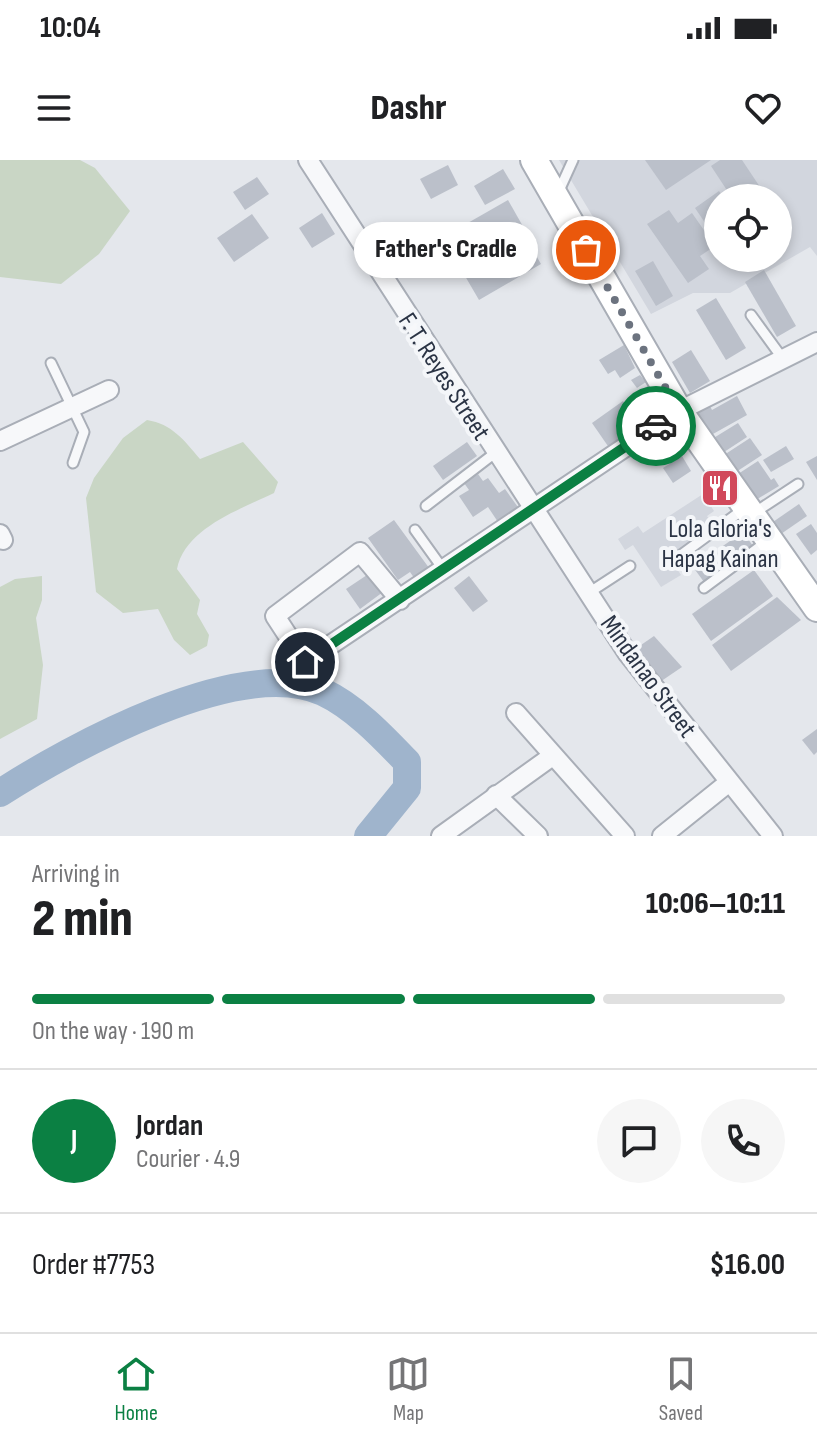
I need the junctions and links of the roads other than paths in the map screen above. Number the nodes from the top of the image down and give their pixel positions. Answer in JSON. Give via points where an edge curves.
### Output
{"nodes":[{"id":1,"x":308,"y":160,"type":"edge"},
{"id":2,"x":534,"y":160,"type":"edge"},
{"id":3,"x":573,"y":160,"type":"edge"},
{"id":4,"x":556,"y":198,"type":"junction"},
{"id":5,"x":751,"y":315,"type":"dead end"},
{"id":6,"x":817,"y":342,"type":"edge"},
{"id":7,"x":783,"y":359,"type":"junction"},
{"id":8,"x":51,"y":363,"type":"dead end"},
{"id":9,"x":109,"y":390,"type":"dead end"},
{"id":10,"x":72,"y":408,"type":"junction"},
{"id":11,"x":679,"y":411,"type":"junction"},
{"id":12,"x":0,"y":441,"type":"edge"},
{"id":13,"x":495,"y":453,"type":"junction"},
{"id":14,"x":73,"y":463,"type":"dead end"},
{"id":15,"x":798,"y":484,"type":"dead end"},
{"id":16,"x":426,"y":506,"type":"dead end"},
{"id":17,"x":532,"y":511,"type":"junction"},
{"id":18,"x":749,"y":511,"type":"junction"},
{"id":19,"x":415,"y":530,"type":"dead end"},
{"id":20,"x":769,"y":540,"type":"junction"},
{"id":21,"x":677,"y":558,"type":"dead end"},
{"id":22,"x":630,"y":566,"type":"dead end"},
{"id":23,"x":444,"y":570,"type":"junction"},
{"id":24,"x":704,"y":588,"type":"dead end"},
{"id":25,"x":590,"y":592,"type":"junction"},
{"id":26,"x":400,"y":600,"type":"junction"},
{"id":27,"x":817,"y":608,"type":"edge"},
{"id":28,"x":516,"y":713,"type":"dead end"},
{"id":29,"x":551,"y":757,"type":"junction"},
{"id":30,"x":728,"y":783,"type":"junction"},
{"id":31,"x":496,"y":795,"type":"junction"},
{"id":32,"x":441,"y":836,"type":"edge"},
{"id":33,"x":538,"y":836,"type":"edge"},
{"id":34,"x":625,"y":836,"type":"edge"},
{"id":35,"x":662,"y":836,"type":"edge"},
{"id":36,"x":773,"y":836,"type":"edge"}],
"edges":[{"from":1,"to":13,"type":"street","name":"F. T. Reyes Street"},
{"from":2,"to":4,"type":"main road"},
{"from":3,"to":4,"type":"lane"},
{"from":4,"to":11,"type":"main road"},
{"from":5,"to":7,"type":"lane"},
{"from":6,"to":7,"type":"street"},
{"from":7,"to":11,"type":"street"},
{"from":8,"to":10,"type":"lane"},
{"from":9,"to":10,"type":"street"},
{"from":10,"to":12,"type":"street"},
{"from":10,"to":14,"type":"lane","via":[[84,432]]},
{"from":11,"to":17,"type":"street"},
{"from":11,"to":18,"type":"main road"},
{"from":13,"to":16,"type":"lane"},
{"from":13,"to":17,"type":"street","name":"F. T. Reyes Street"},
{"from":15,"to":18,"type":"lane"},
{"from":17,"to":23,"type":"street"},
{"from":17,"to":25,"type":"street","name":"Mindanao Street"},
{"from":18,"to":20,"type":"main road"},
{"from":18,"to":21,"type":"lane"},
{"from":19,"to":23,"type":"lane"},
{"from":20,"to":24,"type":"lane"},
{"from":20,"to":27,"type":"main road"},
{"from":22,"to":25,"type":"lane"},
{"from":23,"to":26,"type":"street"},
{"from":25,"to":30,"type":"street","name":"Mindanao Street","via":[[628,654]]},
{"from":26,"to":26,"type":"street","via":[[360,552],[275,616],[305,662]]},
{"from":28,"to":29,"type":"street"},
{"from":29,"to":31,"type":"street"},
{"from":29,"to":34,"type":"street"},
{"from":30,"to":35,"type":"street"},
{"from":30,"to":36,"type":"street","name":"Mindanao Street"},
{"from":31,"to":32,"type":"street"},
{"from":31,"to":33,"type":"street"}]}
